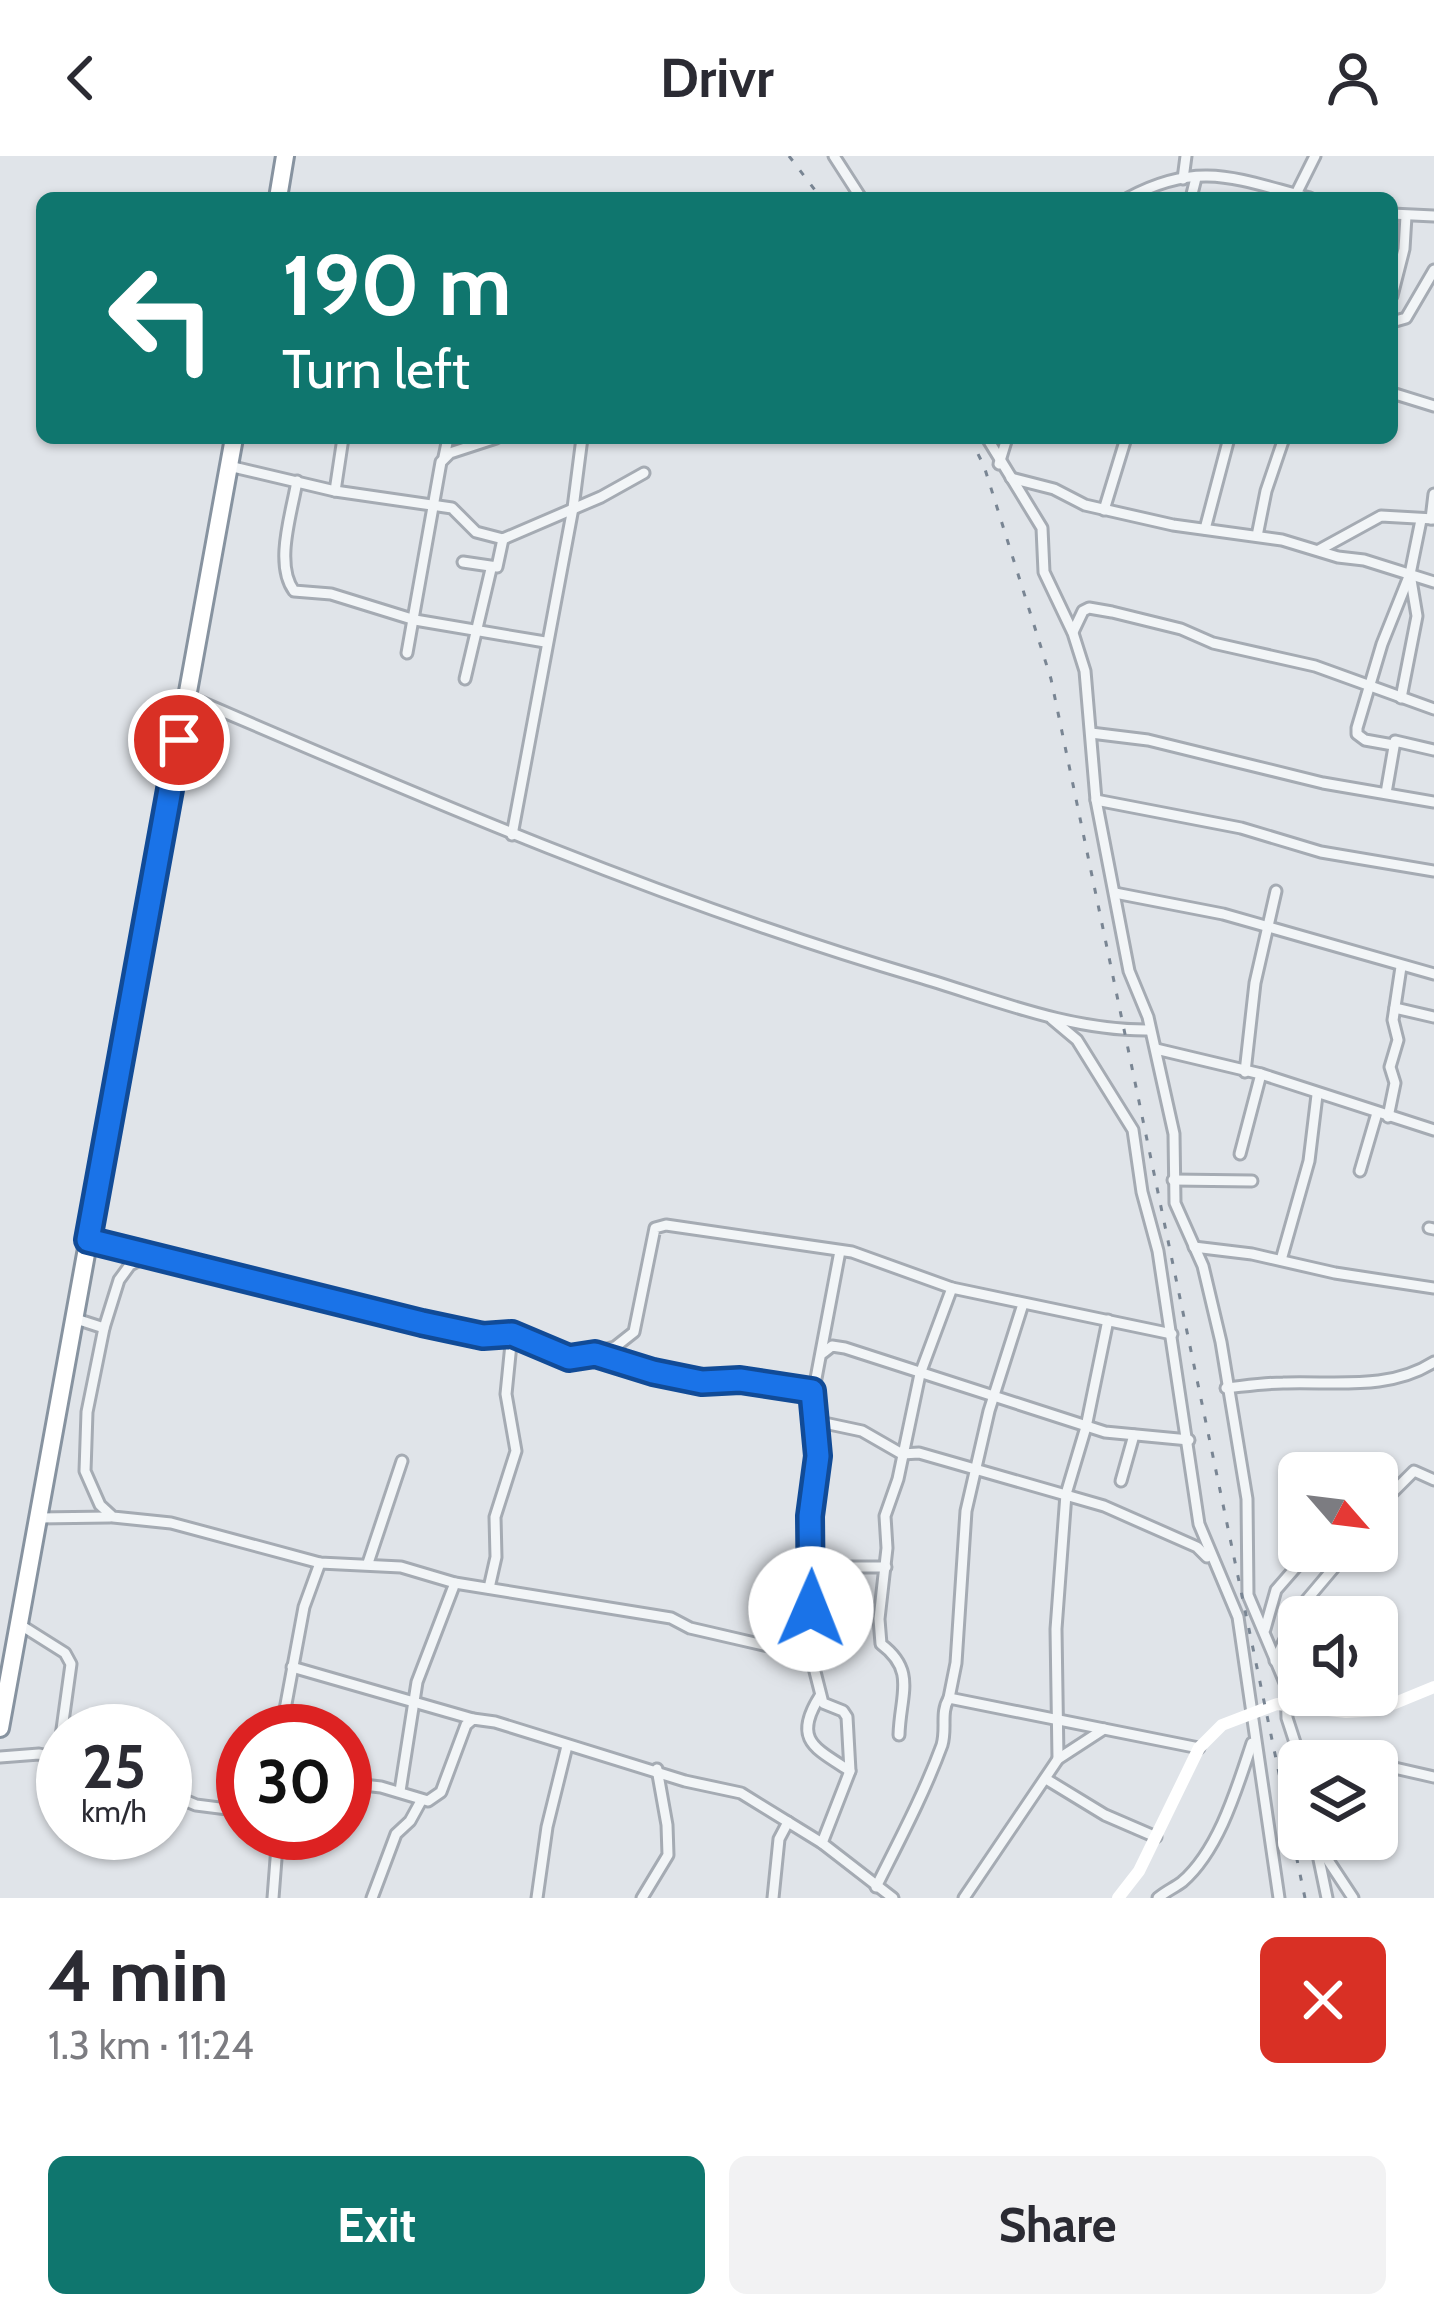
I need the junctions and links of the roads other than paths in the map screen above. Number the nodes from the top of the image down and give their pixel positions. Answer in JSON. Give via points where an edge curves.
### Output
{"nodes":[{"id":1,"x":285,"y":156,"type":"edge"},
{"id":2,"x":834,"y":156,"type":"edge"},
{"id":3,"x":1186,"y":156,"type":"edge"},
{"id":4,"x":1315,"y":156,"type":"edge"},
{"id":5,"x":1183,"y":178,"type":"junction"},
{"id":6,"x":1196,"y":178,"type":"junction"},
{"id":7,"x":279,"y":192,"type":"edge"},
{"id":8,"x":857,"y":192,"type":"edge"},
{"id":9,"x":1145,"y":192,"type":"edge"},
{"id":10,"x":1193,"y":192,"type":"edge"},
{"id":11,"x":1283,"y":192,"type":"edge"},
{"id":12,"x":1297,"y":192,"type":"edge"},
{"id":13,"x":1398,"y":215,"type":"edge"},
{"id":14,"x":1406,"y":216,"type":"junction"},
{"id":15,"x":1434,"y":216,"type":"edge"},
{"id":16,"x":1434,"y":270,"type":"edge"},
{"id":17,"x":1398,"y":272,"type":"edge"},
{"id":18,"x":1398,"y":320,"type":"edge"},
{"id":19,"x":1398,"y":394,"type":"edge"},
{"id":20,"x":1434,"y":406,"type":"edge"},
{"id":21,"x":233,"y":444,"type":"edge"},
{"id":22,"x":343,"y":444,"type":"edge"},
{"id":23,"x":447,"y":444,"type":"edge"},
{"id":24,"x":480,"y":444,"type":"edge"},
{"id":25,"x":581,"y":444,"type":"edge"},
{"id":26,"x":990,"y":444,"type":"edge"},
{"id":27,"x":1005,"y":444,"type":"edge"},
{"id":28,"x":1124,"y":444,"type":"edge"},
{"id":29,"x":1227,"y":444,"type":"edge"},
{"id":30,"x":1282,"y":444,"type":"edge"},
{"id":31,"x":444,"y":458,"type":"junction"},
{"id":32,"x":1000,"y":464,"type":"junction"},
{"id":33,"x":228,"y":466,"type":"junction"},
{"id":34,"x":644,"y":473,"type":"dead end"},
{"id":35,"x":1011,"y":478,"type":"junction"},
{"id":36,"x":297,"y":481,"type":"junction"},
{"id":37,"x":335,"y":490,"type":"junction"},
{"id":38,"x":1434,"y":494,"type":"edge"},
{"id":39,"x":434,"y":506,"type":"junction"},
{"id":40,"x":573,"y":508,"type":"junction"},
{"id":41,"x":1104,"y":510,"type":"junction"},
{"id":42,"x":1429,"y":519,"type":"edge"},
{"id":43,"x":1205,"y":529,"type":"junction"},
{"id":44,"x":1257,"y":536,"type":"junction"},
{"id":45,"x":503,"y":539,"type":"junction"},
{"id":46,"x":1318,"y":550,"type":"junction"},
{"id":47,"x":463,"y":562,"type":"dead end"},
{"id":48,"x":491,"y":569,"type":"junction"},
{"id":49,"x":1410,"y":574,"type":"junction"},
{"id":50,"x":1434,"y":583,"type":"edge"},
{"id":51,"x":416,"y":620,"type":"junction"},
{"id":52,"x":477,"y":628,"type":"junction"},
{"id":53,"x":1073,"y":633,"type":"junction"},
{"id":54,"x":545,"y":642,"type":"junction"},
{"id":55,"x":407,"y":653,"type":"dead end"},
{"id":56,"x":465,"y":679,"type":"dead end"},
{"id":57,"x":1371,"y":687,"type":"junction"},
{"id":58,"x":187,"y":696,"type":"junction"},
{"id":59,"x":1401,"y":698,"type":"junction"},
{"id":60,"x":1434,"y":709,"type":"edge"},
{"id":61,"x":1091,"y":734,"type":"junction"},
{"id":62,"x":1393,"y":745,"type":"junction"},
{"id":63,"x":1434,"y":750,"type":"edge"},
{"id":64,"x":1386,"y":793,"type":"junction"},
{"id":65,"x":1096,"y":800,"type":"junction"},
{"id":66,"x":1434,"y":802,"type":"edge"},
{"id":67,"x":512,"y":835,"type":"junction"},
{"id":68,"x":1434,"y":871,"type":"edge"},
{"id":69,"x":1276,"y":891,"type":"dead end"},
{"id":70,"x":1115,"y":893,"type":"junction"},
{"id":71,"x":1269,"y":927,"type":"junction"},
{"id":72,"x":1401,"y":967,"type":"junction"},
{"id":73,"x":1434,"y":974,"type":"edge"},
{"id":74,"x":1394,"y":1008,"type":"junction"},
{"id":75,"x":1048,"y":1015,"type":"junction"},
{"id":76,"x":1434,"y":1017,"type":"edge"},
{"id":77,"x":1148,"y":1030,"type":"junction"},
{"id":78,"x":1156,"y":1049,"type":"junction"},
{"id":79,"x":1245,"y":1072,"type":"junction"},
{"id":80,"x":1261,"y":1074,"type":"junction"},
{"id":81,"x":1317,"y":1095,"type":"junction"},
{"id":82,"x":1383,"y":1115,"type":"junction"},
{"id":83,"x":1434,"y":1130,"type":"edge"},
{"id":84,"x":1240,"y":1154,"type":"dead end"},
{"id":85,"x":1360,"y":1171,"type":"dead end"},
{"id":86,"x":1173,"y":1180,"type":"junction"},
{"id":87,"x":1252,"y":1180,"type":"dead end"},
{"id":88,"x":88,"y":1240,"type":"junction"},
{"id":89,"x":1194,"y":1247,"type":"junction"},
{"id":90,"x":840,"y":1251,"type":"junction"},
{"id":91,"x":151,"y":1254,"type":"junction"},
{"id":92,"x":1281,"y":1260,"type":"junction"},
{"id":93,"x":952,"y":1288,"type":"junction"},
{"id":94,"x":1434,"y":1288,"type":"edge"},
{"id":95,"x":1023,"y":1304,"type":"junction"},
{"id":96,"x":74,"y":1318,"type":"junction"},
{"id":97,"x":1108,"y":1320,"type":"junction"},
{"id":98,"x":104,"y":1328,"type":"junction"},
{"id":99,"x":512,"y":1334,"type":"junction"},
{"id":100,"x":1172,"y":1334,"type":"junction"},
{"id":101,"x":823,"y":1353,"type":"junction"},
{"id":102,"x":595,"y":1354,"type":"junction"},
{"id":103,"x":1434,"y":1362,"type":"edge"},
{"id":104,"x":920,"y":1373,"type":"junction"},
{"id":105,"x":1226,"y":1388,"type":"junction"},
{"id":106,"x":812,"y":1391,"type":"junction"},
{"id":107,"x":994,"y":1398,"type":"junction"},
{"id":108,"x":815,"y":1421,"type":"junction"},
{"id":109,"x":1086,"y":1426,"type":"junction"},
{"id":110,"x":1134,"y":1435,"type":"junction"},
{"id":111,"x":1189,"y":1440,"type":"junction"},
{"id":112,"x":902,"y":1454,"type":"junction"},
{"id":113,"x":402,"y":1461,"type":"dead end"},
{"id":114,"x":978,"y":1469,"type":"junction"},
{"id":115,"x":1434,"y":1480,"type":"edge"},
{"id":116,"x":1120,"y":1481,"type":"dead end"},
{"id":117,"x":1398,"y":1487,"type":"edge"},
{"id":118,"x":1066,"y":1495,"type":"junction"},
{"id":119,"x":113,"y":1517,"type":"junction"},
{"id":120,"x":38,"y":1518,"type":"junction"},
{"id":121,"x":1211,"y":1561,"type":"junction"},
{"id":122,"x":320,"y":1563,"type":"junction"},
{"id":123,"x":368,"y":1563,"type":"junction"},
{"id":124,"x":830,"y":1565,"type":"junction"},
{"id":125,"x":811,"y":1567,"type":"junction"},
{"id":126,"x":886,"y":1567,"type":"junction"},
{"id":127,"x":1290,"y":1572,"type":"edge"},
{"id":128,"x":1331,"y":1572,"type":"edge"},
{"id":129,"x":455,"y":1583,"type":"junction"},
{"id":130,"x":489,"y":1588,"type":"junction"},
{"id":131,"x":18,"y":1624,"type":"junction"},
{"id":132,"x":1264,"y":1629,"type":"junction"},
{"id":133,"x":841,"y":1634,"type":"dead end"},
{"id":134,"x":811,"y":1656,"type":"junction"},
{"id":135,"x":1275,"y":1661,"type":"junction"},
{"id":136,"x":292,"y":1667,"type":"junction"},
{"id":137,"x":1278,"y":1667,"type":"edge"},
{"id":138,"x":1434,"y":1687,"type":"edge"},
{"id":139,"x":820,"y":1696,"type":"junction"},
{"id":140,"x":949,"y":1698,"type":"junction"},
{"id":141,"x":414,"y":1701,"type":"junction"},
{"id":142,"x":1398,"y":1702,"type":"edge"},
{"id":143,"x":67,"y":1704,"type":"edge"},
{"id":144,"x":285,"y":1704,"type":"edge"},
{"id":145,"x":1278,"y":1705,"type":"edge"},
{"id":146,"x":1253,"y":1714,"type":"junction"},
{"id":147,"x":473,"y":1719,"type":"junction"},
{"id":148,"x":1059,"y":1720,"type":"junction"},
{"id":149,"x":0,"y":1728,"type":"edge"},
{"id":150,"x":1104,"y":1729,"type":"junction"},
{"id":151,"x":899,"y":1735,"type":"dead end"},
{"id":152,"x":1254,"y":1736,"type":"junction"},
{"id":153,"x":567,"y":1745,"type":"junction"},
{"id":154,"x":1199,"y":1748,"type":"junction"},
{"id":155,"x":36,"y":1754,"type":"edge"},
{"id":156,"x":0,"y":1757,"type":"edge"},
{"id":157,"x":1058,"y":1759,"type":"junction"},
{"id":158,"x":657,"y":1769,"type":"junction"},
{"id":159,"x":1398,"y":1769,"type":"edge"},
{"id":160,"x":850,"y":1771,"type":"junction"},
{"id":161,"x":1434,"y":1777,"type":"edge"},
{"id":162,"x":1046,"y":1779,"type":"junction"},
{"id":163,"x":372,"y":1787,"type":"edge"},
{"id":164,"x":400,"y":1791,"type":"junction"},
{"id":165,"x":421,"y":1801,"type":"junction"},
{"id":166,"x":788,"y":1822,"type":"junction"},
{"id":167,"x":1156,"y":1838,"type":"junction"},
{"id":168,"x":823,"y":1843,"type":"junction"},
{"id":169,"x":276,"y":1860,"type":"edge"},
{"id":170,"x":1319,"y":1860,"type":"edge"},
{"id":171,"x":1328,"y":1860,"type":"edge"},
{"id":172,"x":876,"y":1887,"type":"junction"},
{"id":173,"x":273,"y":1898,"type":"edge"},
{"id":174,"x":372,"y":1898,"type":"edge"},
{"id":175,"x":537,"y":1898,"type":"edge"},
{"id":176,"x":642,"y":1898,"type":"edge"},
{"id":177,"x":773,"y":1898,"type":"edge"},
{"id":178,"x":893,"y":1898,"type":"edge"},
{"id":179,"x":964,"y":1898,"type":"edge"},
{"id":180,"x":1118,"y":1898,"type":"edge"},
{"id":181,"x":1158,"y":1898,"type":"edge"},
{"id":182,"x":1279,"y":1898,"type":"edge"},
{"id":183,"x":1327,"y":1898,"type":"edge"},
{"id":184,"x":1353,"y":1898,"type":"edge"}],
"edges":[{"from":1,"to":7,"type":"highway"},
{"from":2,"to":8,"type":"street"},
{"from":3,"to":5,"type":"street"},
{"from":4,"to":12,"type":"street"},
{"from":5,"to":6,"type":"street"},
{"from":5,"to":9,"type":"street"},
{"from":6,"to":10,"type":"street"},
{"from":6,"to":11,"type":"street","via":[[1235,176]]},
{"from":13,"to":14,"type":"street"},
{"from":14,"to":15,"type":"street"},
{"from":14,"to":17,"type":"street"},
{"from":16,"to":18,"type":"street"},
{"from":19,"to":20,"type":"street"},
{"from":21,"to":33,"type":"highway"},
{"from":22,"to":37,"type":"street"},
{"from":23,"to":31,"type":"street"},
{"from":24,"to":31,"type":"street"},
{"from":25,"to":40,"type":"street"},
{"from":26,"to":32,"type":"street"},
{"from":27,"to":32,"type":"street"},
{"from":28,"to":41,"type":"street"},
{"from":29,"to":43,"type":"street"},
{"from":30,"to":44,"type":"street"},
{"from":31,"to":39,"type":"street"},
{"from":32,"to":35,"type":"street"},
{"from":33,"to":36,"type":"street"},
{"from":33,"to":58,"type":"highway"},
{"from":34,"to":40,"type":"street"},
{"from":35,"to":41,"type":"street"},
{"from":35,"to":53,"type":"street","via":[[1042,528],[1043,572]]},
{"from":36,"to":37,"type":"street"},
{"from":36,"to":51,"type":"street","via":[[289,586]]},
{"from":37,"to":39,"type":"street"},
{"from":38,"to":42,"type":"street"},
{"from":39,"to":45,"type":"street"},
{"from":39,"to":51,"type":"street"},
{"from":40,"to":45,"type":"street"},
{"from":40,"to":54,"type":"street"},
{"from":41,"to":43,"type":"street"},
{"from":42,"to":46,"type":"street","via":[[1382,516]]},
{"from":42,"to":49,"type":"street"},
{"from":43,"to":44,"type":"street"},
{"from":44,"to":46,"type":"street"},
{"from":45,"to":48,"type":"street"},
{"from":46,"to":49,"type":"street"},
{"from":47,"to":48,"type":"street"},
{"from":48,"to":52,"type":"street"},
{"from":49,"to":50,"type":"street"},
{"from":49,"to":57,"type":"street"},
{"from":49,"to":59,"type":"street","via":[[1417,616]]},
{"from":51,"to":52,"type":"street"},
{"from":51,"to":55,"type":"street"},
{"from":52,"to":54,"type":"street"},
{"from":52,"to":56,"type":"street"},
{"from":53,"to":57,"type":"street","via":[[1083,611],[1112,612]]},
{"from":53,"to":61,"type":"street"},
{"from":54,"to":67,"type":"street"},
{"from":57,"to":59,"type":"street"},
{"from":57,"to":62,"type":"street","via":[[1357,734]]},
{"from":58,"to":67,"type":"street"},
{"from":58,"to":88,"type":"highway"},
{"from":59,"to":60,"type":"street"},
{"from":61,"to":64,"type":"street"},
{"from":61,"to":65,"type":"street"},
{"from":62,"to":63,"type":"street"},
{"from":62,"to":64,"type":"street"},
{"from":64,"to":66,"type":"street"},
{"from":65,"to":68,"type":"street"},
{"from":65,"to":70,"type":"street"},
{"from":67,"to":75,"type":"street","via":[[755,927]]},
{"from":69,"to":71,"type":"street"},
{"from":70,"to":71,"type":"street"},
{"from":70,"to":77,"type":"street"},
{"from":71,"to":72,"type":"street"},
{"from":71,"to":79,"type":"street"},
{"from":72,"to":73,"type":"street"},
{"from":72,"to":74,"type":"street"},
{"from":74,"to":76,"type":"street"},
{"from":74,"to":82,"type":"street","via":[[1396,1083]]},
{"from":75,"to":77,"type":"street","via":[[1106,1030]]},
{"from":75,"to":100,"type":"street","via":[[1077,1040],[1133,1130]]},
{"from":77,"to":78,"type":"street"},
{"from":78,"to":79,"type":"street"},
{"from":78,"to":86,"type":"street","via":[[1177,1153]]},
{"from":79,"to":80,"type":"street"},
{"from":80,"to":81,"type":"street"},
{"from":80,"to":84,"type":"street"},
{"from":81,"to":82,"type":"street"},
{"from":81,"to":92,"type":"street","via":[[1309,1161]]},
{"from":82,"to":83,"type":"street"},
{"from":82,"to":85,"type":"street"},
{"from":86,"to":87,"type":"street"},
{"from":86,"to":89,"type":"street"},
{"from":88,"to":91,"type":"street"},
{"from":88,"to":96,"type":"highway"},
{"from":89,"to":92,"type":"street"},
{"from":89,"to":105,"type":"street"},
{"from":90,"to":93,"type":"street"},
{"from":90,"to":101,"type":"street"},
{"from":90,"to":102,"type":"street","via":[[659,1225],[634,1332]]},
{"from":91,"to":98,"type":"street","via":[[125,1270]]},
{"from":91,"to":99,"type":"street","via":[[422,1323]]},
{"from":92,"to":94,"type":"street"},
{"from":93,"to":95,"type":"street"},
{"from":93,"to":104,"type":"street"},
{"from":95,"to":97,"type":"street"},
{"from":95,"to":107,"type":"street"},
{"from":96,"to":98,"type":"street"},
{"from":96,"to":120,"type":"highway"},
{"from":97,"to":100,"type":"street"},
{"from":97,"to":109,"type":"street"},
{"from":98,"to":119,"type":"street","via":[[83,1458],[88,1482]]},
{"from":99,"to":102,"type":"street","via":[[569,1358]]},
{"from":99,"to":130,"type":"street","via":[[506,1394],[516,1451],[495,1516]]},
{"from":100,"to":111,"type":"street"},
{"from":101,"to":104,"type":"street","via":[[844,1348]]},
{"from":101,"to":106,"type":"street"},
{"from":102,"to":106,"type":"street","via":[[702,1382]]},
{"from":103,"to":105,"type":"street","via":[[1373,1382]]},
{"from":104,"to":107,"type":"street"},
{"from":104,"to":112,"type":"street"},
{"from":105,"to":132,"type":"street","via":[[1247,1499],[1248,1595]]},
{"from":106,"to":108,"type":"street"},
{"from":107,"to":109,"type":"street"},
{"from":107,"to":114,"type":"street"},
{"from":108,"to":112,"type":"street","via":[[862,1431]]},
{"from":108,"to":125,"type":"street"},
{"from":109,"to":110,"type":"street"},
{"from":109,"to":118,"type":"street"},
{"from":110,"to":111,"type":"street"},
{"from":110,"to":116,"type":"street"},
{"from":111,"to":121,"type":"street"},
{"from":112,"to":114,"type":"street"},
{"from":112,"to":126,"type":"street","via":[[885,1516]]},
{"from":113,"to":123,"type":"street"},
{"from":114,"to":118,"type":"street"},
{"from":114,"to":140,"type":"street","via":[[966,1511]]},
{"from":115,"to":117,"type":"street","via":[[1414,1471]]},
{"from":118,"to":121,"type":"street","via":[[1197,1547]]},
{"from":118,"to":148,"type":"street"},
{"from":119,"to":120,"type":"street"},
{"from":119,"to":122,"type":"street","via":[[171,1523]]},
{"from":120,"to":131,"type":"highway"},
{"from":121,"to":146,"type":"street","via":[[1238,1617]]},
{"from":122,"to":123,"type":"street"},
{"from":122,"to":136,"type":"street"},
{"from":123,"to":129,"type":"street"},
{"from":124,"to":125,"type":"street"},
{"from":124,"to":126,"type":"street"},
{"from":124,"to":133,"type":"street"},
{"from":125,"to":134,"type":"street"},
{"from":126,"to":151,"type":"street","via":[[880,1632],[904,1669]]},
{"from":127,"to":132,"type":"street"},
{"from":128,"to":135,"type":"street","via":[[1300,1609]]},
{"from":129,"to":130,"type":"street"},
{"from":129,"to":141,"type":"street"},
{"from":130,"to":134,"type":"street","via":[[671,1618]]},
{"from":131,"to":143,"type":"street","via":[[65,1653]]},
{"from":131,"to":149,"type":"highway"},
{"from":132,"to":135,"type":"street"},
{"from":134,"to":139,"type":"street"},
{"from":135,"to":137,"type":"street"},
{"from":136,"to":141,"type":"street"},
{"from":136,"to":144,"type":"street"},
{"from":138,"to":142,"type":"street"},
{"from":139,"to":160,"type":"street","via":[[848,1718]]},
{"from":139,"to":160,"type":"street","via":[[807,1733]]},
{"from":140,"to":148,"type":"street"},
{"from":140,"to":172,"type":"street","via":[[934,1764]]},
{"from":141,"to":147,"type":"street"},
{"from":141,"to":164,"type":"street"},
{"from":145,"to":146,"type":"street"},
{"from":146,"to":152,"type":"street"},
{"from":146,"to":154,"type":"street","via":[[1222,1725]]},
{"from":147,"to":153,"type":"street"},
{"from":147,"to":165,"type":"street","via":[[441,1792]]},
{"from":148,"to":150,"type":"street"},
{"from":148,"to":157,"type":"street"},
{"from":150,"to":154,"type":"street"},
{"from":150,"to":157,"type":"street"},
{"from":152,"to":181,"type":"street","via":[[1215,1834],[1186,1877]]},
{"from":152,"to":182,"type":"street"},
{"from":153,"to":158,"type":"street"},
{"from":153,"to":175,"type":"street"},
{"from":154,"to":167,"type":"street"},
{"from":155,"to":156,"type":"street"},
{"from":157,"to":162,"type":"street"},
{"from":158,"to":166,"type":"street","via":[[741,1793]]},
{"from":158,"to":176,"type":"street","via":[[668,1855]]},
{"from":159,"to":161,"type":"street"},
{"from":160,"to":168,"type":"street"},
{"from":162,"to":167,"type":"street"},
{"from":162,"to":179,"type":"street"},
{"from":163,"to":164,"type":"street"},
{"from":164,"to":165,"type":"street"},
{"from":165,"to":174,"type":"street","via":[[396,1834]]},
{"from":166,"to":168,"type":"street"},
{"from":166,"to":177,"type":"street","via":[[778,1839]]},
{"from":167,"to":180,"type":"street"},
{"from":168,"to":172,"type":"street"},
{"from":169,"to":173,"type":"street"},
{"from":170,"to":183,"type":"street"},
{"from":171,"to":184,"type":"street"},
{"from":172,"to":178,"type":"street"}]}
